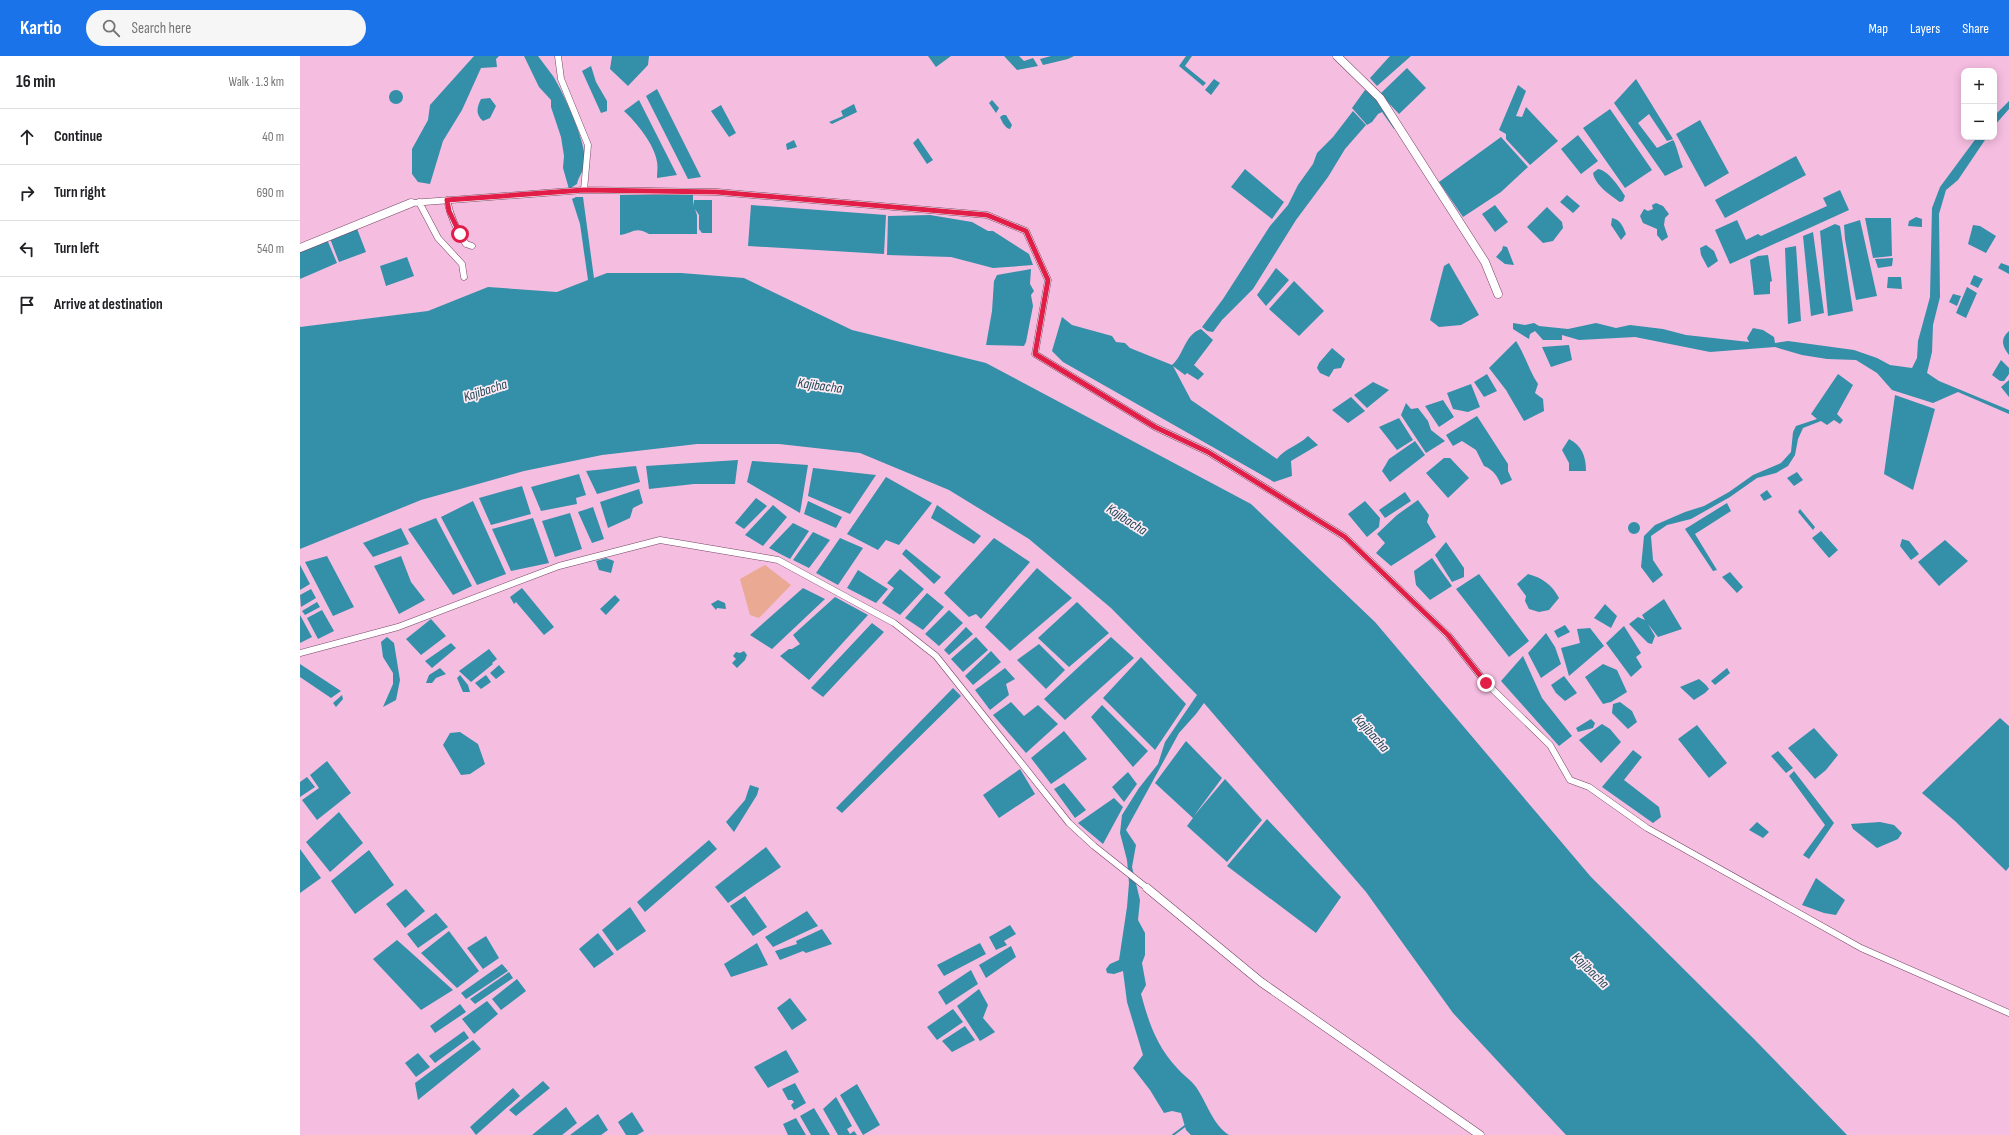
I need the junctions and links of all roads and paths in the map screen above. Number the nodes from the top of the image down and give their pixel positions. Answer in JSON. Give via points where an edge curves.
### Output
{"nodes":[{"id":1,"x":558,"y":56,"type":"edge"},
{"id":2,"x":1337,"y":56,"type":"edge"},
{"id":3,"x":584,"y":190,"type":"junction"},
{"id":4,"x":447,"y":200,"type":"junction"},
{"id":5,"x":415,"y":202,"type":"junction"},
{"id":6,"x":472,"y":246,"type":"dead end"},
{"id":7,"x":300,"y":248,"type":"edge"},
{"id":8,"x":464,"y":277,"type":"dead end"},
{"id":9,"x":1498,"y":294,"type":"dead end"},
{"id":10,"x":300,"y":653,"type":"edge"},
{"id":11,"x":1147,"y":888,"type":"joint"},
{"id":12,"x":2009,"y":1013,"type":"edge"},
{"id":13,"x":1480,"y":1135,"type":"edge"}],
"edges":[{"from":1,"to":3,"type":"street","via":[[561,79],[588,145]]},
{"from":2,"to":9,"type":"street","via":[[1380,98],[1485,262]]},
{"from":3,"to":4,"type":"street"},
{"from":3,"to":12,"type":"street","via":[[717,192],[987,215],[1026,231],[1048,280],[1035,354],[1155,427],[1208,452],[1345,537],[1448,635],[1486,683],[1550,746],[1570,780],[1589,787],[1647,828],[1860,948]]},
{"from":4,"to":5,"type":"street"},
{"from":4,"to":6,"type":"street","via":[[449,211],[463,239],[466,244]]},
{"from":5,"to":7,"type":"street"},
{"from":5,"to":8,"type":"street","via":[[438,238],[462,264]]},
{"from":10,"to":11,"type":"street","via":[[398,627],[559,566],[660,540],[778,560],[894,623],[936,656],[1069,823]]},
{"from":11,"to":13,"type":"street","via":[[1261,982]]}]}
